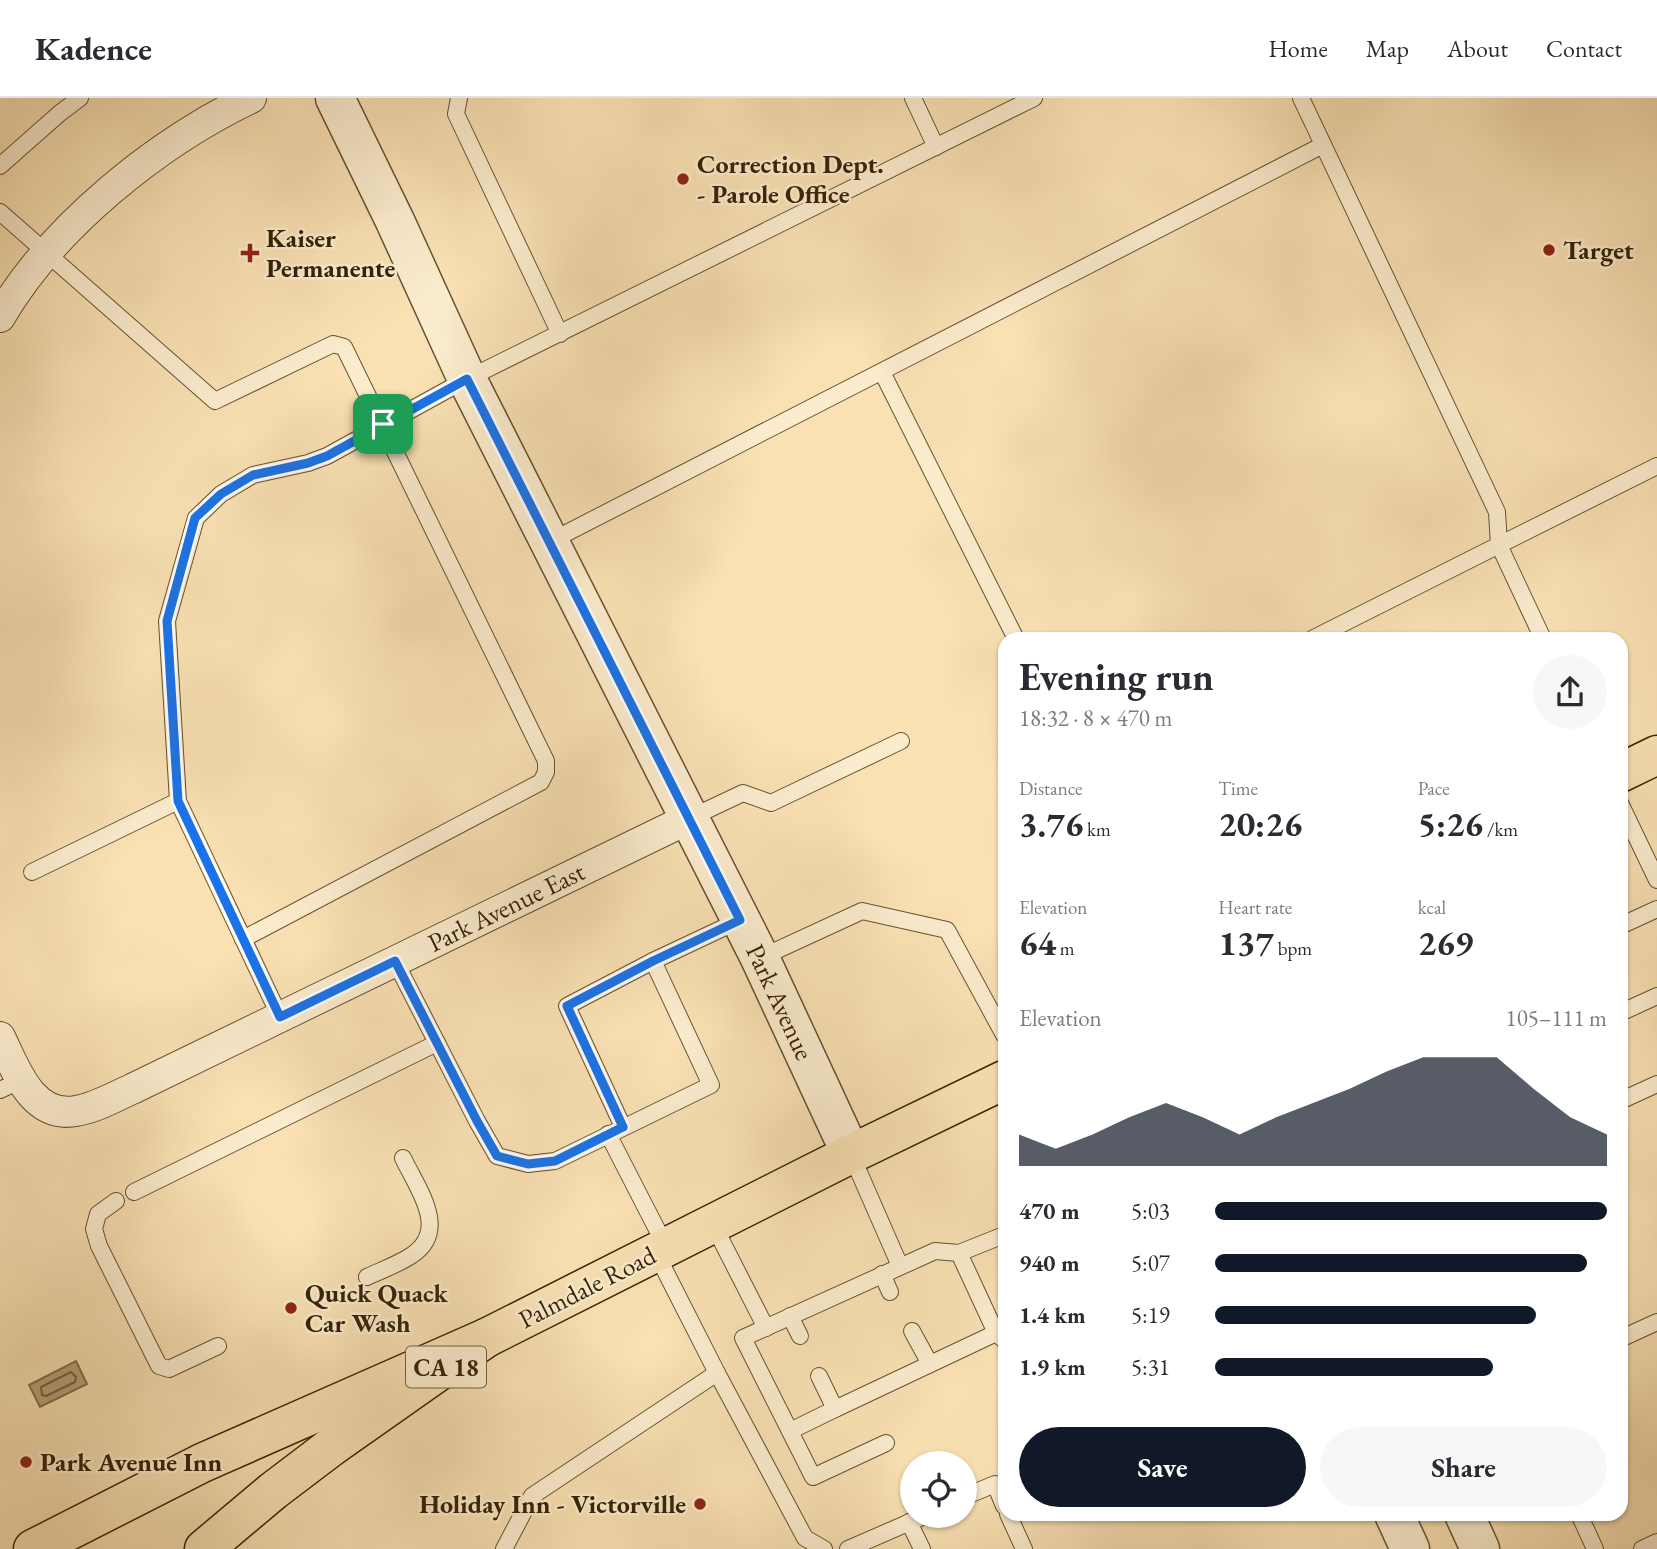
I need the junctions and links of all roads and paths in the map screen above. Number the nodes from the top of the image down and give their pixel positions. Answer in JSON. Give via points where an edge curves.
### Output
{"nodes":[{"id":1,"x":80,"y":98,"type":"edge"},
{"id":2,"x":251,"y":98,"type":"edge"},
{"id":3,"x":334,"y":98,"type":"edge"},
{"id":4,"x":459,"y":98,"type":"edge"},
{"id":5,"x":913,"y":98,"type":"edge"},
{"id":6,"x":1034,"y":98,"type":"edge"},
{"id":7,"x":1301,"y":98,"type":"edge"},
{"id":8,"x":1324,"y":145,"type":"junction"},
{"id":9,"x":936,"y":146,"type":"junction"},
{"id":10,"x":0,"y":166,"type":"edge"},
{"id":11,"x":0,"y":212,"type":"edge"},
{"id":12,"x":48,"y":253,"type":"junction"},
{"id":13,"x":0,"y":317,"type":"edge"},
{"id":14,"x":559,"y":334,"type":"junction"},
{"id":15,"x":882,"y":372,"type":"junction"},
{"id":16,"x":467,"y":379,"type":"junction"},
{"id":17,"x":383,"y":424,"type":"junction"},
{"id":18,"x":1657,"y":466,"type":"edge"},
{"id":19,"x":549,"y":542,"type":"junction"},
{"id":20,"x":1499,"y":545,"type":"junction"},
{"id":21,"x":1012,"y":632,"type":"edge"},
{"id":22,"x":1325,"y":632,"type":"edge"},
{"id":23,"x":1540,"y":632,"type":"edge"},
{"id":24,"x":901,"y":741,"type":"dead end"},
{"id":25,"x":1657,"y":755,"type":"edge"},
{"id":26,"x":1628,"y":769,"type":"edge"},
{"id":27,"x":178,"y":801,"type":"junction"},
{"id":28,"x":688,"y":819,"type":"junction"},
{"id":29,"x":1628,"y":820,"type":"edge"},
{"id":30,"x":32,"y":872,"type":"dead end"},
{"id":31,"x":1657,"y":880,"type":"edge"},
{"id":32,"x":1657,"y":909,"type":"edge"},
{"id":33,"x":740,"y":920,"type":"junction"},
{"id":34,"x":1628,"y":922,"type":"edge"},
{"id":35,"x":243,"y":939,"type":"junction"},
{"id":36,"x":760,"y":958,"type":"junction"},
{"id":37,"x":395,"y":961,"type":"junction"},
{"id":38,"x":653,"y":961,"type":"junction"},
{"id":39,"x":1657,"y":996,"type":"edge"},
{"id":40,"x":1628,"y":1009,"type":"edge"},
{"id":41,"x":280,"y":1017,"type":"junction"},
{"id":42,"x":998,"y":1024,"type":"edge"},
{"id":43,"x":0,"y":1037,"type":"edge"},
{"id":44,"x":437,"y":1043,"type":"junction"},
{"id":45,"x":998,"y":1083,"type":"edge"},
{"id":46,"x":1657,"y":1084,"type":"edge"},
{"id":47,"x":10,"y":1085,"type":"edge"},
{"id":48,"x":1628,"y":1097,"type":"edge"},
{"id":49,"x":616,"y":1131,"type":"junction"},
{"id":50,"x":851,"y":1154,"type":"junction"},
{"id":51,"x":402,"y":1158,"type":"dead end"},
{"id":52,"x":134,"y":1192,"type":"dead end"},
{"id":53,"x":116,"y":1201,"type":"dead end"},
{"id":54,"x":712,"y":1224,"type":"junction"},
{"id":55,"x":998,"y":1237,"type":"edge"},
{"id":56,"x":661,"y":1250,"type":"junction"},
{"id":57,"x":959,"y":1253,"type":"junction"},
{"id":58,"x":900,"y":1266,"type":"junction"},
{"id":59,"x":882,"y":1274,"type":"junction"},
{"id":60,"x":367,"y":1277,"type":"dead end"},
{"id":61,"x":890,"y":1292,"type":"dead end"},
{"id":62,"x":790,"y":1316,"type":"junction"},
{"id":63,"x":1657,"y":1322,"type":"edge"},
{"id":64,"x":766,"y":1328,"type":"junction"},
{"id":65,"x":912,"y":1331,"type":"dead end"},
{"id":66,"x":998,"y":1332,"type":"edge"},
{"id":67,"x":1628,"y":1335,"type":"edge"},
{"id":68,"x":800,"y":1336,"type":"dead end"},
{"id":69,"x":998,"y":1337,"type":"edge"},
{"id":70,"x":486,"y":1339,"type":"junction"},
{"id":71,"x":218,"y":1346,"type":"dead end"},
{"id":72,"x":930,"y":1364,"type":"junction"},
{"id":73,"x":717,"y":1373,"type":"junction"},
{"id":74,"x":819,"y":1376,"type":"dead end"},
{"id":75,"x":835,"y":1409,"type":"junction"},
{"id":76,"x":790,"y":1431,"type":"junction"},
{"id":77,"x":886,"y":1443,"type":"dead end"},
{"id":78,"x":998,"y":1491,"type":"edge"},
{"id":79,"x":977,"y":1492,"type":"edge"},
{"id":80,"x":1011,"y":1521,"type":"edge"},
{"id":81,"x":1397,"y":1521,"type":"edge"},
{"id":82,"x":1467,"y":1521,"type":"edge"},
{"id":83,"x":1582,"y":1521,"type":"edge"},
{"id":84,"x":900,"y":1526,"type":"edge"},
{"id":85,"x":918,"y":1528,"type":"edge"},
{"id":86,"x":1657,"y":1542,"type":"edge"},
{"id":87,"x":33,"y":1549,"type":"edge"},
{"id":88,"x":204,"y":1549,"type":"edge"},
{"id":89,"x":504,"y":1549,"type":"edge"},
{"id":90,"x":824,"y":1549,"type":"edge"},
{"id":91,"x":848,"y":1549,"type":"edge"},
{"id":92,"x":922,"y":1549,"type":"edge"},
{"id":93,"x":1024,"y":1549,"type":"edge"},
{"id":94,"x":1410,"y":1549,"type":"edge"},
{"id":95,"x":1480,"y":1549,"type":"edge"},
{"id":96,"x":1595,"y":1549,"type":"edge"},
{"id":97,"x":1642,"y":1549,"type":"edge"}],
"edges":[{"from":1,"to":10,"type":"lane"},
{"from":2,"to":12,"type":"street","via":[[215,116],[126,176]]},
{"from":3,"to":16,"type":"street","name":"Park Avenue"},
{"from":4,"to":14,"type":"lane","via":[[456,114]]},
{"from":5,"to":9,"type":"lane"},
{"from":6,"to":9,"type":"lane"},
{"from":7,"to":8,"type":"lane"},
{"from":8,"to":15,"type":"lane"},
{"from":8,"to":20,"type":"lane","via":[[1497,512]]},
{"from":9,"to":14,"type":"lane"},
{"from":11,"to":12,"type":"lane"},
{"from":12,"to":13,"type":"street"},
{"from":12,"to":17,"type":"lane","via":[[215,401],[332,344],[344,347]]},
{"from":14,"to":16,"type":"lane"},
{"from":15,"to":19,"type":"lane"},
{"from":15,"to":21,"type":"lane"},
{"from":16,"to":17,"type":"lane"},
{"from":16,"to":19,"type":"street","name":"Park Avenue"},
{"from":17,"to":27,"type":"lane","via":[[327,456],[253,475],[221,494],[195,518],[167,621]]},
{"from":17,"to":35,"type":"lane","via":[[546,761],[546,772],[541,782]]},
{"from":18,"to":20,"type":"lane"},
{"from":19,"to":28,"type":"street","name":"Park Avenue"},
{"from":20,"to":22,"type":"lane"},
{"from":20,"to":23,"type":"lane"},
{"from":24,"to":28,"type":"lane","via":[[771,803],[743,793]]},
{"from":25,"to":26,"type":"highway"},
{"from":27,"to":30,"type":"lane"},
{"from":27,"to":35,"type":"lane"},
{"from":28,"to":33,"type":"street","name":"Park Avenue"},
{"from":28,"to":37,"type":"street","name":"Park Avenue East"},
{"from":29,"to":31,"type":"lane"},
{"from":32,"to":34,"type":"lane"},
{"from":33,"to":36,"type":"street","name":"Park Avenue"},
{"from":33,"to":38,"type":"lane"},
{"from":35,"to":41,"type":"lane"},
{"from":36,"to":42,"type":"lane","via":[[862,911],[947,930]]},
{"from":36,"to":50,"type":"street","name":"Park Avenue"},
{"from":37,"to":41,"type":"street","name":"Park Avenue East"},
{"from":37,"to":44,"type":"lane"},
{"from":38,"to":49,"type":"lane","via":[[567,1006]]},
{"from":38,"to":49,"type":"lane","via":[[711,1085]]},
{"from":39,"to":40,"type":"lane"},
{"from":41,"to":47,"type":"street","name":"Park Avenue East","via":[[74,1112],[55,1110]]},
{"from":43,"to":47,"type":"street"},
{"from":44,"to":49,"type":"lane","via":[[497,1156],[528,1164],[555,1161]]},
{"from":44,"to":52,"type":"lane"},
{"from":45,"to":50,"type":"highway","name":"Palmdale Road","number":"CA 18"},
{"from":46,"to":48,"type":"lane"},
{"from":49,"to":56,"type":"lane"},
{"from":50,"to":54,"type":"highway","name":"Palmdale Road","number":"CA 18"},
{"from":50,"to":58,"type":"lane"},
{"from":51,"to":60,"type":"lane","via":[[430,1212],[431,1230],[424,1245],[412,1255]]},
{"from":53,"to":71,"type":"lane","via":[[98,1214],[94,1229],[159,1367],[169,1369]]},
{"from":54,"to":56,"type":"highway","name":"Palmdale Road","number":"CA 18"},
{"from":54,"to":64,"type":"lane"},
{"from":55,"to":57,"type":"lane"},
{"from":56,"to":70,"type":"highway","name":"Palmdale Road","number":"CA 18"},
{"from":56,"to":73,"type":"lane"},
{"from":57,"to":58,"type":"lane","via":[[935,1251]]},
{"from":57,"to":66,"type":"lane"},
{"from":58,"to":59,"type":"lane"},
{"from":59,"to":61,"type":"lane"},
{"from":59,"to":62,"type":"lane"},
{"from":62,"to":64,"type":"lane"},
{"from":62,"to":68,"type":"lane"},
{"from":63,"to":67,"type":"lane"},
{"from":64,"to":76,"type":"lane","via":[[743,1338]]},
{"from":65,"to":72,"type":"lane"},
{"from":69,"to":72,"type":"lane"},
{"from":70,"to":87,"type":"highway","via":[[202,1464]]},
{"from":70,"to":88,"type":"highway","name":"Palmdale Road","number":"CA 18","via":[[331,1447]]},
{"from":72,"to":75,"type":"lane"},
{"from":73,"to":89,"type":"lane","via":[[533,1496]]},
{"from":73,"to":90,"type":"lane","via":[[805,1538]]},
{"from":74,"to":75,"type":"lane"},
{"from":75,"to":76,"type":"lane"},
{"from":76,"to":77,"type":"lane","via":[[813,1477]]},
{"from":78,"to":79,"type":"lane","via":[[995,1484]]},
{"from":80,"to":93,"type":"lane"},
{"from":81,"to":94,"type":"street"},
{"from":82,"to":95,"type":"street"},
{"from":83,"to":96,"type":"lane"},
{"from":84,"to":91,"type":"lane"},
{"from":85,"to":92,"type":"lane"},
{"from":86,"to":97,"type":"lane"}]}
